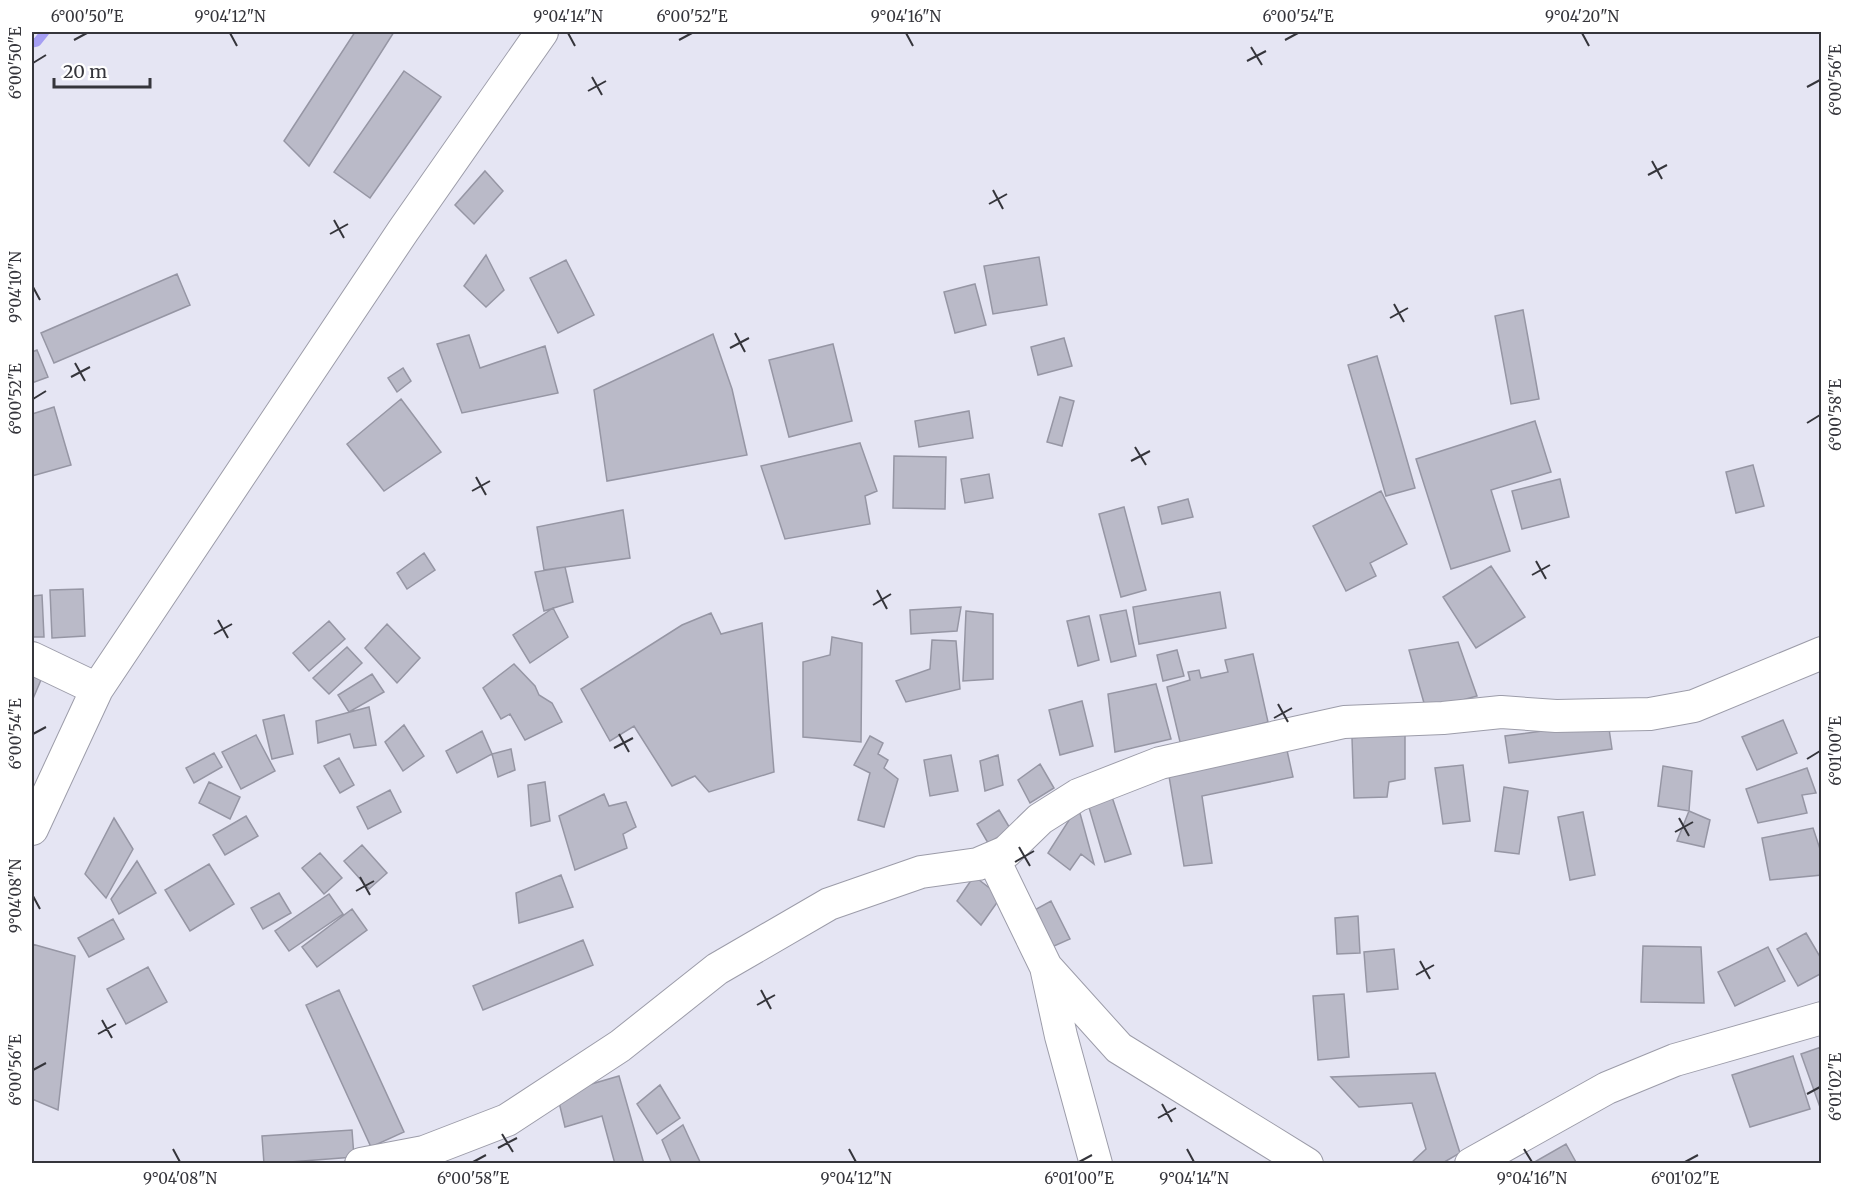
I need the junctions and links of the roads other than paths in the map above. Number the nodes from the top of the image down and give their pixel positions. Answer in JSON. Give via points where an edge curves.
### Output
{"nodes":[{"id":1,"x":542,"y":32,"type":"edge"},
{"id":2,"x":1821,"y":653,"type":"edge"},
{"id":3,"x":32,"y":658,"type":"edge"},
{"id":4,"x":97,"y":689,"type":"junction"},
{"id":5,"x":32,"y":829,"type":"edge"},
{"id":6,"x":993,"y":858,"type":"junction"},
{"id":7,"x":1046,"y":967,"type":"junction"},
{"id":8,"x":1821,"y":1018,"type":"edge"},
{"id":9,"x":361,"y":1164,"type":"edge"},
{"id":10,"x":1096,"y":1164,"type":"edge"},
{"id":11,"x":1307,"y":1164,"type":"edge"},
{"id":12,"x":1472,"y":1164,"type":"edge"}],
"edges":[{"from":1,"to":4,"type":"street","via":[[383,260]]},
{"from":2,"to":6,"type":"street","via":[[1694,706],[1650,714],[1556,716],[1502,712],[1344,722],[1160,762],[1078,795],[1040,819],[1006,852]]},
{"from":3,"to":4,"type":"street"},
{"from":4,"to":5,"type":"street"},
{"from":6,"to":7,"type":"street"},
{"from":6,"to":9,"type":"street","via":[[978,864],[921,872],[829,904],[717,969],[620,1046],[507,1120],[424,1152]]},
{"from":7,"to":10,"type":"street"},
{"from":7,"to":11,"type":"street","via":[[1119,1048]]},
{"from":8,"to":12,"type":"street","via":[[1675,1060],[1607,1088]]}]}
